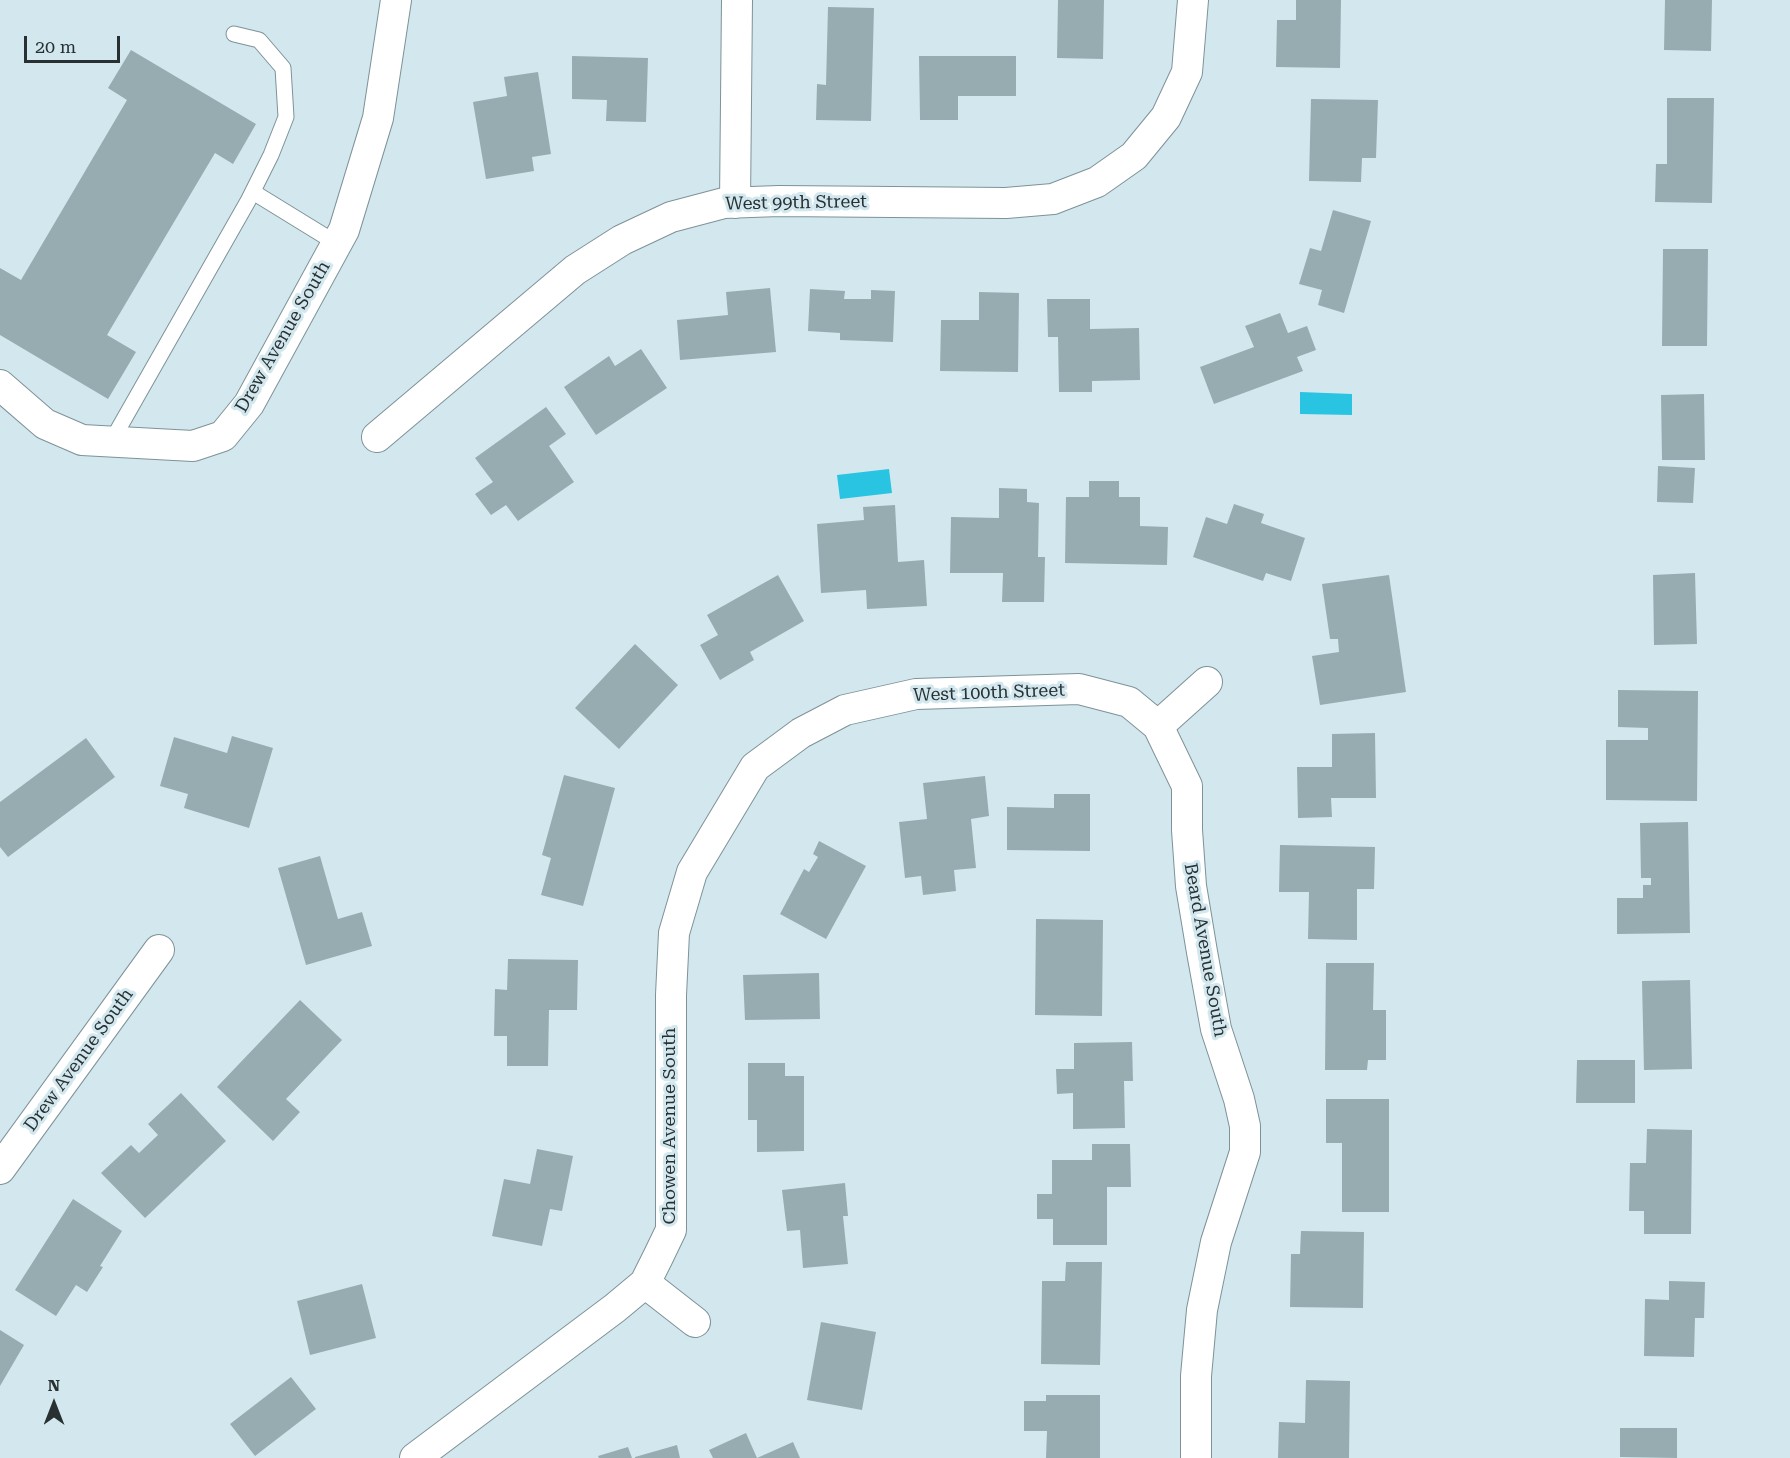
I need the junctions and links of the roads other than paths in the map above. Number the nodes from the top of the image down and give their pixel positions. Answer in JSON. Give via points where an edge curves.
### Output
{"nodes":[{"id":1,"x":396,"y":0,"type":"edge"},
{"id":2,"x":737,"y":0,"type":"edge"},
{"id":3,"x":1193,"y":0,"type":"edge"},
{"id":4,"x":234,"y":34,"type":"dead end"},
{"id":5,"x":253,"y":192,"type":"junction"},
{"id":6,"x":735,"y":203,"type":"junction"},
{"id":7,"x":336,"y":243,"type":"junction"},
{"id":8,"x":0,"y":386,"type":"edge"},
{"id":9,"x":377,"y":437,"type":"dead end"},
{"id":10,"x":111,"y":442,"type":"junction"},
{"id":11,"x":1207,"y":682,"type":"dead end"},
{"id":12,"x":1158,"y":726,"type":"junction"},
{"id":13,"x":755,"y":767,"type":"joint"},
{"id":14,"x":159,"y":950,"type":"dead end"},
{"id":15,"x":0,"y":1170,"type":"edge"},
{"id":16,"x":645,"y":1283,"type":"junction"},
{"id":17,"x":694,"y":1322,"type":"dead end"},
{"id":18,"x":415,"y":1458,"type":"edge"},
{"id":19,"x":1196,"y":1458,"type":"edge"}],
"edges":[{"from":1,"to":7,"type":"street","name":"Drew Avenue South","via":[[378,118],[344,230]]},
{"from":2,"to":6,"type":"street"},
{"from":3,"to":6,"type":"street","name":"West 99th Street","via":[[1187,72],[1166,117],[1134,156],[1097,182],[1053,199],[1006,203]]},
{"from":4,"to":5,"type":"lane","via":[[259,40],[283,68],[286,117]]},
{"from":5,"to":7,"type":"lane"},
{"from":5,"to":10,"type":"lane"},
{"from":6,"to":9,"type":"street","name":"West 99th Street","via":[[671,217],[575,270]]},
{"from":7,"to":10,"type":"street","name":"Drew Avenue South","via":[[249,404],[223,436],[193,446]]},
{"from":8,"to":10,"type":"street","name":"Drew Avenue South","via":[[45,424],[82,440]]},
{"from":11,"to":12,"type":"street"},
{"from":12,"to":13,"type":"street","name":"West 100th Street","via":[[1129,702],[1079,689],[916,694],[845,710],[801,733]]},
{"from":12,"to":19,"type":"street","name":"Beard Avenue South","via":[[1187,786],[1191,886],[1202,952],[1216,1029],[1245,1126],[1245,1152],[1216,1242],[1202,1310],[1196,1376]]},
{"from":13,"to":16,"type":"street","name":"Chowen Avenue South","via":[[692,872],[674,933],[671,1230]]},
{"from":14,"to":15,"type":"street","name":"Drew Avenue South"},
{"from":16,"to":17,"type":"street"},
{"from":16,"to":18,"type":"street","name":"Chowen Avenue South"}]}
